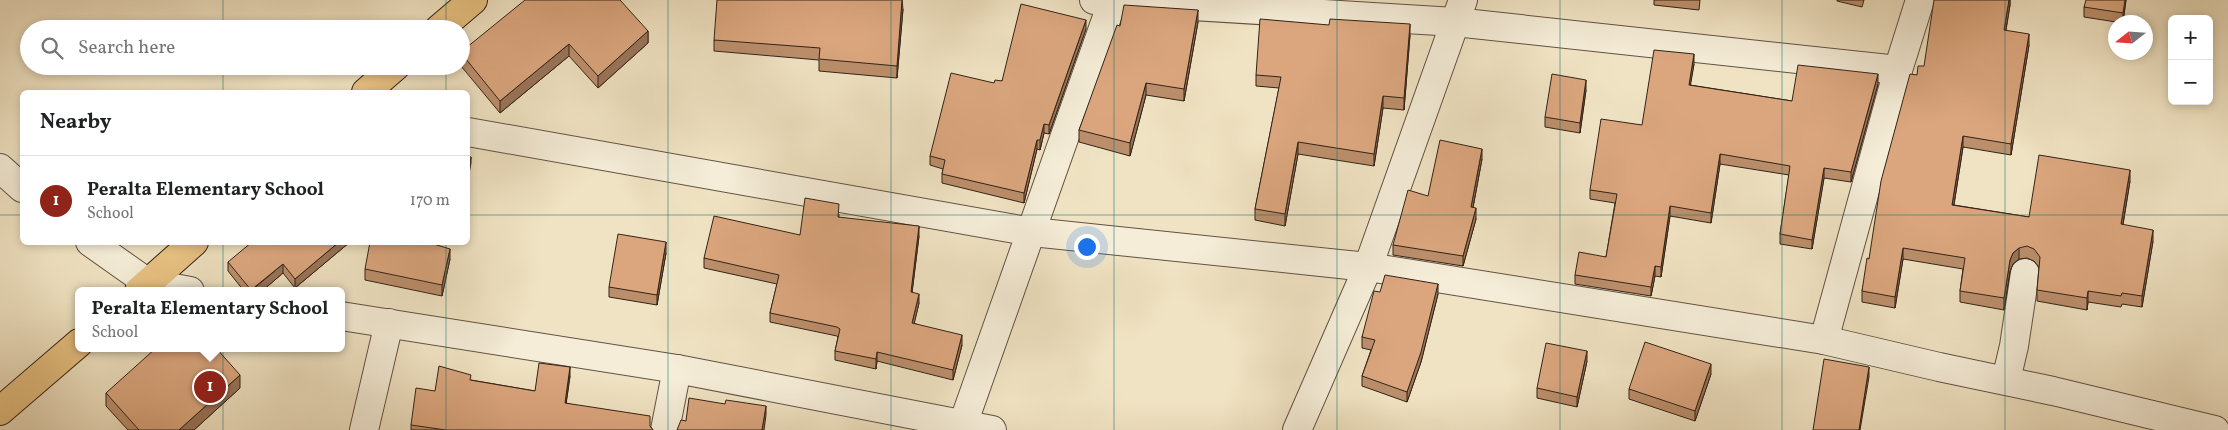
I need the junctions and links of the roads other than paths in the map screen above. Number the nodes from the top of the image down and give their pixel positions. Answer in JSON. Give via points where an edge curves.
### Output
{"nodes":[{"id":1,"x":472,"y":0,"type":"edge"},
{"id":2,"x":1920,"y":0,"type":"edge"},
{"id":3,"x":1106,"y":1,"type":"edge"},
{"id":4,"x":1459,"y":11,"type":"edge"},
{"id":5,"x":449,"y":20,"type":"edge"},
{"id":6,"x":1898,"y":70,"type":"junction"},
{"id":7,"x":386,"y":75,"type":"edge"},
{"id":8,"x":368,"y":90,"type":"edge"},
{"id":9,"x":470,"y":132,"type":"edge"},
{"id":10,"x":0,"y":168,"type":"edge"},
{"id":11,"x":20,"y":186,"type":"edge"},
{"id":12,"x":1032,"y":232,"type":"junction"},
{"id":13,"x":94,"y":245,"type":"edge"},
{"id":14,"x":191,"y":245,"type":"edge"},
{"id":15,"x":1368,"y":267,"type":"junction"},
{"id":16,"x":2024,"y":274,"type":"dead end"},
{"id":17,"x":143,"y":287,"type":"edge"},
{"id":18,"x":345,"y":317,"type":"edge"},
{"id":19,"x":389,"y":323,"type":"junction"},
{"id":20,"x":1824,"y":340,"type":"junction"},
{"id":21,"x":75,"y":346,"type":"edge"},
{"id":22,"x":677,"y":370,"type":"junction"},
{"id":23,"x":2006,"y":380,"type":"junction"},
{"id":24,"x":0,"y":411,"type":"edge"},
{"id":25,"x":963,"y":424,"type":"junction"},
{"id":26,"x":364,"y":430,"type":"edge"},
{"id":27,"x":665,"y":430,"type":"edge"},
{"id":28,"x":992,"y":430,"type":"edge"},
{"id":29,"x":1296,"y":430,"type":"edge"},
{"id":30,"x":2215,"y":430,"type":"edge"}],
"edges":[{"from":1,"to":5,"type":"main road"},
{"from":2,"to":6,"type":"street"},
{"from":3,"to":4,"type":"street"},
{"from":3,"to":12,"type":"street"},
{"from":4,"to":6,"type":"street"},
{"from":4,"to":15,"type":"street"},
{"from":6,"to":20,"type":"street"},
{"from":7,"to":8,"type":"main road"},
{"from":9,"to":12,"type":"street"},
{"from":10,"to":11,"type":"street"},
{"from":12,"to":15,"type":"street"},
{"from":12,"to":25,"type":"street"},
{"from":13,"to":17,"type":"street"},
{"from":14,"to":17,"type":"main road"},
{"from":15,"to":20,"type":"street"},
{"from":15,"to":29,"type":"street"},
{"from":16,"to":23,"type":"street"},
{"from":18,"to":19,"type":"street"},
{"from":19,"to":22,"type":"street"},
{"from":19,"to":26,"type":"street"},
{"from":20,"to":23,"type":"street"},
{"from":21,"to":24,"type":"main road"},
{"from":22,"to":25,"type":"street"},
{"from":22,"to":27,"type":"street"},
{"from":23,"to":30,"type":"street"},
{"from":25,"to":28,"type":"street"}]}
